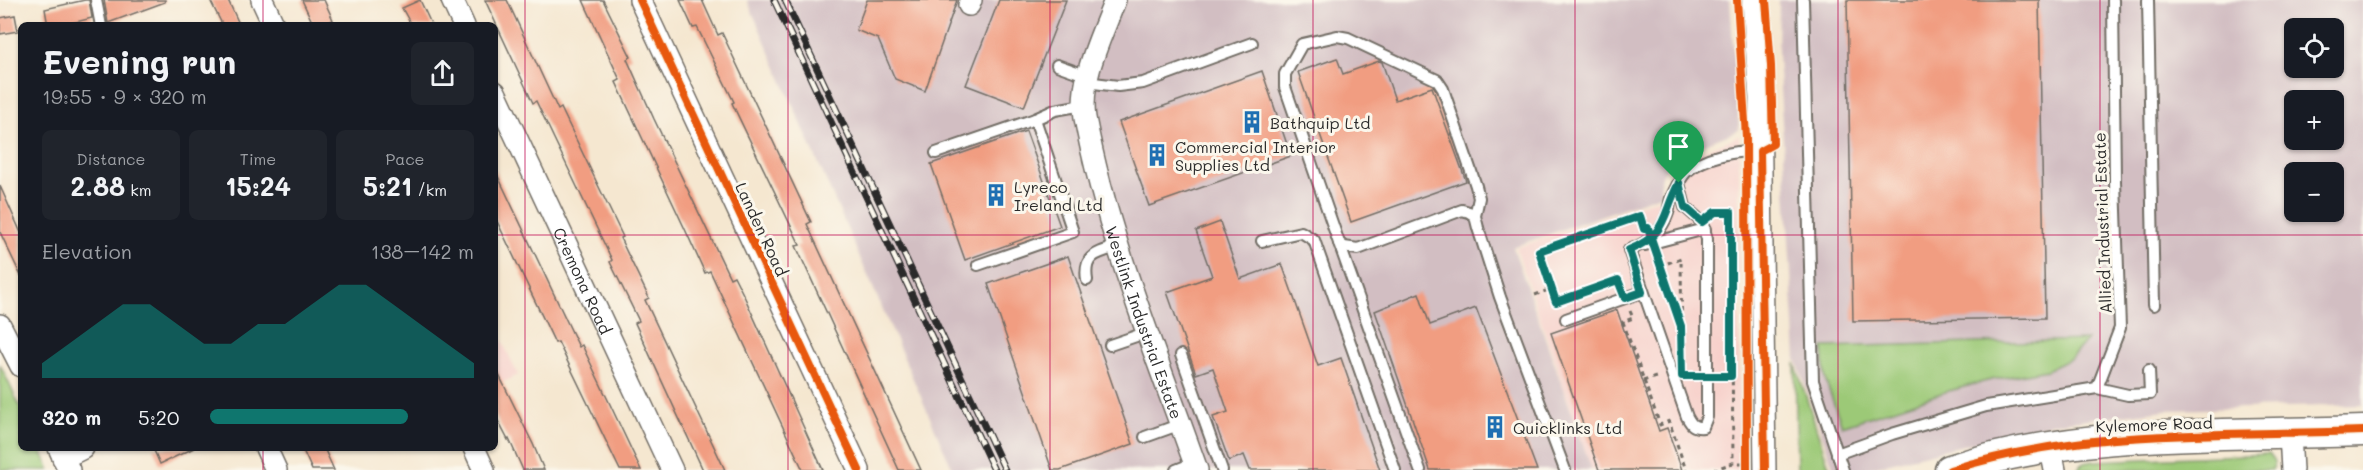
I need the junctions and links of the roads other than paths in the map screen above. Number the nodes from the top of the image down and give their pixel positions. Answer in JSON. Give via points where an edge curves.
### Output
{"nodes":[{"id":1,"x":96,"y":0,"type":"edge"},
{"id":2,"x":262,"y":0,"type":"edge"},
{"id":3,"x":452,"y":0,"type":"edge"},
{"id":4,"x":640,"y":0,"type":"edge"},
{"id":5,"x":1115,"y":0,"type":"edge"},
{"id":6,"x":1753,"y":0,"type":"edge"},
{"id":7,"x":1803,"y":0,"type":"edge"},
{"id":8,"x":2113,"y":0,"type":"edge"},
{"id":9,"x":2148,"y":0,"type":"edge"},
{"id":10,"x":99,"y":22,"type":"edge"},
{"id":11,"x":272,"y":22,"type":"edge"},
{"id":12,"x":462,"y":22,"type":"edge"},
{"id":13,"x":1252,"y":43,"type":"dead end"},
{"id":14,"x":1057,"y":65,"type":"dead end"},
{"id":15,"x":1087,"y":79,"type":"junction"},
{"id":16,"x":498,"y":98,"type":"edge"},
{"id":17,"x":1083,"y":105,"type":"junction"},
{"id":18,"x":1035,"y":119,"type":"junction"},
{"id":19,"x":1760,"y":151,"type":"junction"},
{"id":20,"x":936,"y":153,"type":"dead end"},
{"id":21,"x":1679,"y":183,"type":"junction"},
{"id":22,"x":1474,"y":216,"type":"junction"},
{"id":23,"x":1704,"y":226,"type":"junction"},
{"id":24,"x":1262,"y":241,"type":"dead end"},
{"id":25,"x":1648,"y":242,"type":"junction"},
{"id":26,"x":1339,"y":243,"type":"junction"},
{"id":27,"x":1117,"y":247,"type":"junction"},
{"id":28,"x":978,"y":265,"type":"dead end"},
{"id":29,"x":1087,"y":280,"type":"dead end"},
{"id":30,"x":1642,"y":292,"type":"junction"},
{"id":31,"x":2154,"y":305,"type":"dead end"},
{"id":32,"x":1566,"y":319,"type":"dead end"},
{"id":33,"x":0,"y":325,"type":"edge"},
{"id":34,"x":1148,"y":332,"type":"junction"},
{"id":35,"x":1110,"y":345,"type":"dead end"},
{"id":36,"x":1181,"y":355,"type":"dead end"},
{"id":37,"x":18,"y":360,"type":"edge"},
{"id":38,"x":2149,"y":370,"type":"dead end"},
{"id":39,"x":2097,"y":388,"type":"junction"},
{"id":40,"x":1181,"y":424,"type":"junction"},
{"id":41,"x":2363,"y":431,"type":"edge"},
{"id":42,"x":2290,"y":434,"type":"junction"},
{"id":43,"x":1145,"y":437,"type":"dead end"},
{"id":44,"x":78,"y":451,"type":"edge"},
{"id":45,"x":267,"y":451,"type":"edge"},
{"id":46,"x":475,"y":451,"type":"edge"},
{"id":47,"x":1837,"y":454,"type":"junction"},
{"id":48,"x":2052,"y":458,"type":"edge"},
{"id":49,"x":64,"y":459,"type":"edge"},
{"id":50,"x":1753,"y":467,"type":"edge"},
{"id":51,"x":1189,"y":468,"type":"edge"},
{"id":52,"x":276,"y":470,"type":"edge"},
{"id":53,"x":484,"y":470,"type":"edge"},
{"id":54,"x":672,"y":470,"type":"edge"},
{"id":55,"x":859,"y":470,"type":"edge"},
{"id":56,"x":1222,"y":470,"type":"edge"},
{"id":57,"x":1395,"y":470,"type":"edge"},
{"id":58,"x":1420,"y":470,"type":"edge"},
{"id":59,"x":1565,"y":470,"type":"edge"},
{"id":60,"x":1843,"y":470,"type":"edge"},
{"id":61,"x":1950,"y":470,"type":"edge"},
{"id":62,"x":2292,"y":470,"type":"edge"}],
"edges":[{"from":1,"to":10,"type":"lane"},
{"from":2,"to":11,"type":"street"},
{"from":3,"to":12,"type":"street"},
{"from":4,"to":55,"type":"street","name":"Landen Road"},
{"from":5,"to":15,"type":"street","name":"Westlink Industrial Estate"},
{"from":6,"to":19,"type":"street"},
{"from":7,"to":47,"type":"lane","via":[[1813,381]]},
{"from":8,"to":39,"type":"lane","name":"Allied Industrial Estate","via":[[2120,328]]},
{"from":9,"to":31,"type":"lane"},
{"from":13,"to":15,"type":"lane","via":[[1143,83],[1118,86]]},
{"from":14,"to":15,"type":"lane"},
{"from":15,"to":17,"type":"street","name":"Westlink Industrial Estate"},
{"from":16,"to":54,"type":"street","name":"Cremona Road"},
{"from":17,"to":18,"type":"lane","via":[[1055,110]]},
{"from":17,"to":27,"type":"street","name":"Westlink Industrial Estate"},
{"from":18,"to":20,"type":"lane"},
{"from":18,"to":28,"type":"lane","via":[[1073,232]]},
{"from":19,"to":21,"type":"lane","via":[[1712,159],[1693,167]]},
{"from":19,"to":50,"type":"street"},
{"from":21,"to":23,"type":"lane","via":[[1685,207]]},
{"from":21,"to":25,"type":"lane","via":[[1668,213]]},
{"from":22,"to":26,"type":"lane","via":[[1462,210],[1358,249]]},
{"from":22,"to":26,"type":"lane","via":[[1479,198],[1476,186],[1437,80],[1348,38],[1320,39],[1302,44],[1285,74],[1285,87]]},
{"from":22,"to":59,"type":"lane"},
{"from":23,"to":25,"type":"lane"},
{"from":23,"to":30,"type":"lane","via":[[1708,376],[1707,417],[1702,427],[1691,425],[1687,417]]},
{"from":24,"to":57,"type":"lane","via":[[1301,232],[1314,240]]},
{"from":25,"to":30,"type":"lane","via":[[1629,250]]},
{"from":26,"to":58,"type":"lane"},
{"from":27,"to":29,"type":"lane","via":[[1091,256],[1085,270]]},
{"from":27,"to":34,"type":"street","name":"Westlink Industrial Estate"},
{"from":30,"to":32,"type":"lane"},
{"from":33,"to":37,"type":"street"},
{"from":34,"to":35,"type":"lane"},
{"from":34,"to":40,"type":"street","name":"Westlink Industrial Estate"},
{"from":36,"to":56,"type":"lane"},
{"from":38,"to":39,"type":"lane","via":[[2150,394],[2128,395]]},
{"from":39,"to":47,"type":"lane","via":[[1986,406]]},
{"from":40,"to":43,"type":"lane"},
{"from":40,"to":51,"type":"street","name":"Westlink Industrial Estate"},
{"from":41,"to":42,"type":"main road","name":"Kylemore Road"},
{"from":42,"to":48,"type":"main road","name":"Kylemore Road","via":[[2135,436]]},
{"from":42,"to":62,"type":"street"},
{"from":44,"to":49,"type":"street"},
{"from":45,"to":52,"type":"street"},
{"from":46,"to":53,"type":"street"},
{"from":47,"to":60,"type":"lane"},
{"from":48,"to":61,"type":"main road","name":"Kylemore Road","via":[[2001,455]]}]}
